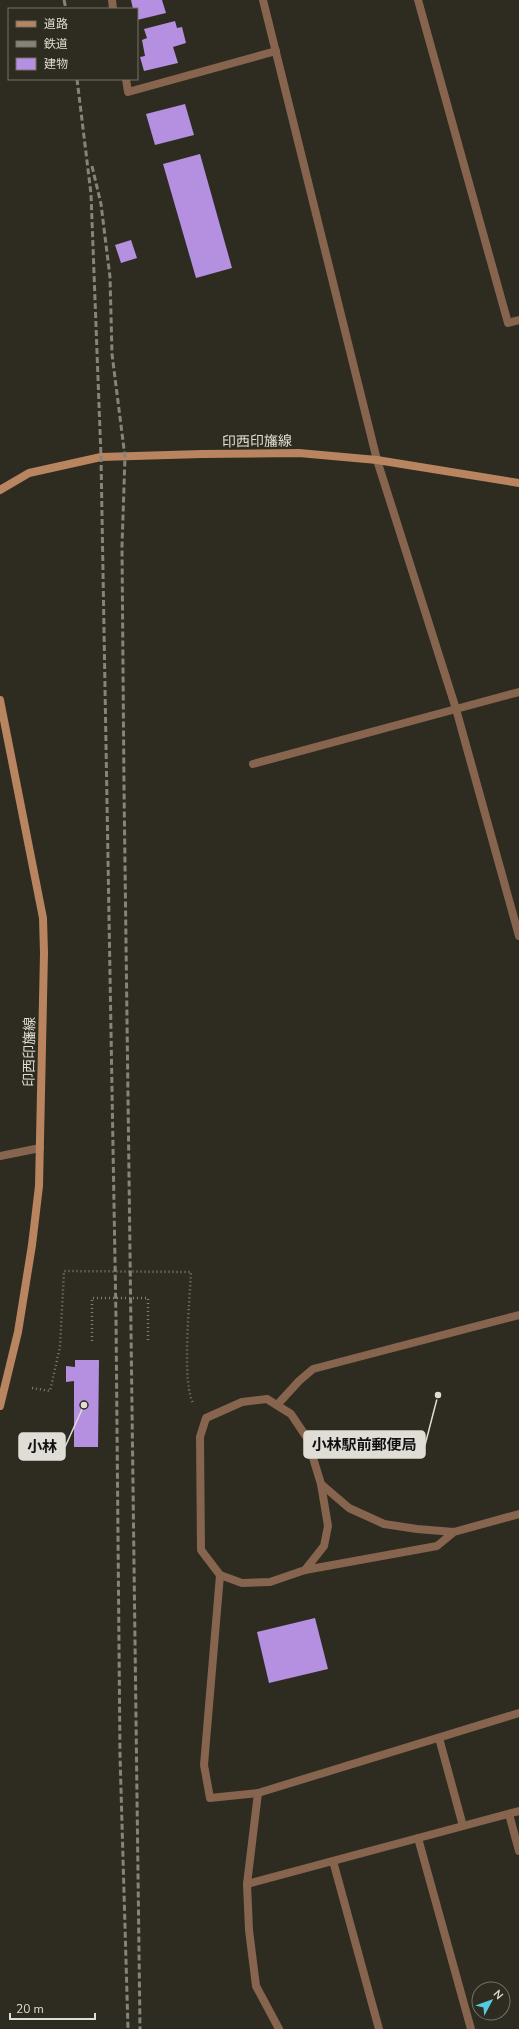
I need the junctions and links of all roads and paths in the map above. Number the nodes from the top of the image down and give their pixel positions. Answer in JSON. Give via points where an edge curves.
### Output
{"nodes":[{"id":1,"x":263,"y":0,"type":"edge"},
{"id":2,"x":418,"y":0,"type":"edge"},
{"id":3,"x":276,"y":51,"type":"junction"},
{"id":4,"x":126,"y":80,"type":"edge"},
{"id":5,"x":519,"y":320,"type":"edge"},
{"id":6,"x":377,"y":460,"type":"junction"},
{"id":7,"x":519,"y":482,"type":"edge"},
{"id":8,"x":0,"y":490,"type":"edge"},
{"id":9,"x":519,"y":692,"type":"edge"},
{"id":10,"x":0,"y":700,"type":"edge"},
{"id":11,"x":456,"y":709,"type":"junction"},
{"id":12,"x":254,"y":764,"type":"dead end"},
{"id":13,"x":519,"y":936,"type":"edge"},
{"id":14,"x":40,"y":1148,"type":"junction"},
{"id":15,"x":0,"y":1156,"type":"edge"},
{"id":16,"x":519,"y":1315,"type":"edge"},
{"id":17,"x":92,"y":1340,"type":"dead end"},
{"id":18,"x":148,"y":1342,"type":"dead end"},
{"id":19,"x":32,"y":1388,"type":"dead end"},
{"id":20,"x":278,"y":1405,"type":"junction"},
{"id":21,"x":0,"y":1406,"type":"edge"},
{"id":22,"x":206,"y":1418,"type":"junction"},
{"id":23,"x":321,"y":1484,"type":"junction"},
{"id":24,"x":519,"y":1514,"type":"edge"},
{"id":25,"x":454,"y":1532,"type":"junction"},
{"id":26,"x":305,"y":1570,"type":"junction"},
{"id":27,"x":220,"y":1575,"type":"junction"},
{"id":28,"x":519,"y":1713,"type":"edge"},
{"id":29,"x":439,"y":1738,"type":"junction"},
{"id":30,"x":258,"y":1793,"type":"junction"},
{"id":31,"x":519,"y":1811,"type":"edge"},
{"id":32,"x":509,"y":1814,"type":"junction"},
{"id":33,"x":463,"y":1826,"type":"junction"},
{"id":34,"x":418,"y":1838,"type":"junction"},
{"id":35,"x":519,"y":1851,"type":"edge"},
{"id":36,"x":333,"y":1861,"type":"junction"},
{"id":37,"x":247,"y":1884,"type":"junction"},
{"id":38,"x":279,"y":2029,"type":"edge"},
{"id":39,"x":379,"y":2029,"type":"edge"},
{"id":40,"x":471,"y":2029,"type":"edge"}],
"edges":[{"from":1,"to":3,"type":"street"},
{"from":2,"to":5,"type":"street","via":[[508,323]]},
{"from":3,"to":4,"type":"street","via":[[128,92]]},
{"from":3,"to":6,"type":"street"},
{"from":6,"to":7,"type":"main road","name":"印西印旛線"},
{"from":6,"to":8,"type":"main road","name":"印西印旛線","via":[[299,453],[101,457],[29,473]]},
{"from":6,"to":11,"type":"street"},
{"from":9,"to":11,"type":"street"},
{"from":10,"to":14,"type":"main road","name":"印西印旛線","via":[[43,918]]},
{"from":11,"to":12,"type":"street"},
{"from":11,"to":13,"type":"street"},
{"from":14,"to":15,"type":"street"},
{"from":14,"to":21,"type":"main road","name":"印西印旛線","via":[[39,1186],[31,1253],[18,1332]]},
{"from":16,"to":20,"type":"street","via":[[313,1369]]},
{"from":17,"to":18,"type":"path","via":[[92,1298],[148,1298]]},
{"from":19,"to":22,"type":"path","via":[[50,1391],[60,1347],[64,1271],[191,1272],[187,1367],[190,1399]]},
{"from":20,"to":22,"type":"street","via":[[267,1399],[242,1402]]},
{"from":20,"to":23,"type":"street","via":[[291,1414],[307,1438]]},
{"from":22,"to":27,"type":"street","via":[[200,1436],[201,1550]]},
{"from":23,"to":25,"type":"street","via":[[349,1508],[384,1524]]},
{"from":23,"to":26,"type":"street","via":[[328,1526],[324,1546]]},
{"from":24,"to":25,"type":"street"},
{"from":25,"to":26,"type":"street","via":[[437,1546]]},
{"from":26,"to":27,"type":"street","via":[[270,1582],[242,1583]]},
{"from":27,"to":30,"type":"street","via":[[204,1765],[210,1798]]},
{"from":28,"to":29,"type":"street"},
{"from":29,"to":30,"type":"street"},
{"from":29,"to":33,"type":"street"},
{"from":30,"to":37,"type":"street"},
{"from":31,"to":32,"type":"street"},
{"from":32,"to":33,"type":"street"},
{"from":32,"to":35,"type":"street"},
{"from":33,"to":34,"type":"street"},
{"from":34,"to":36,"type":"street"},
{"from":34,"to":40,"type":"street"},
{"from":36,"to":37,"type":"street"},
{"from":36,"to":39,"type":"street"},
{"from":37,"to":38,"type":"street","via":[[249,1930],[256,1986]]}]}
